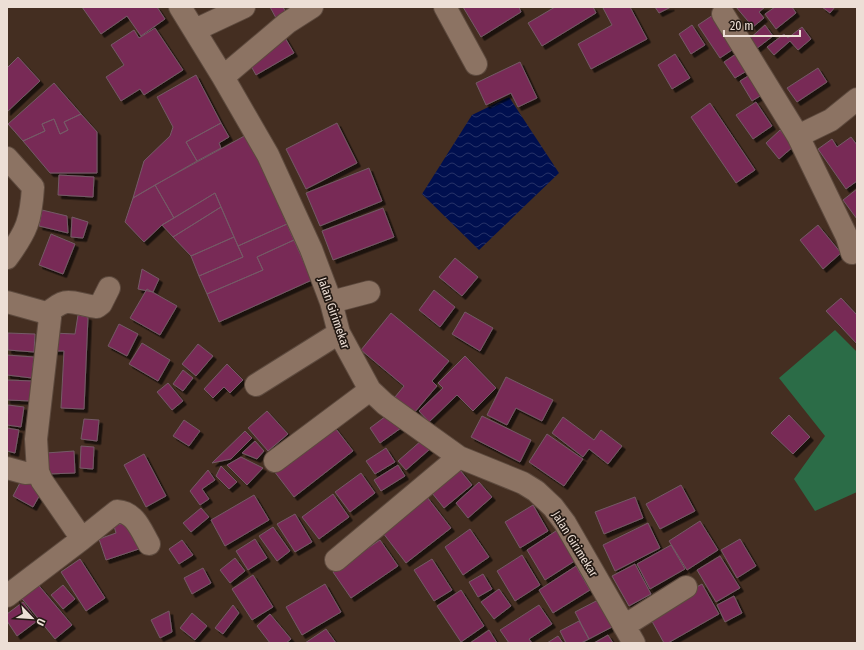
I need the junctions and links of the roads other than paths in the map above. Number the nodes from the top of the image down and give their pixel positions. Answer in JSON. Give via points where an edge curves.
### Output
{"nodes":[{"id":1,"x":180,"y":7,"type":"edge"},
{"id":2,"x":244,"y":7,"type":"edge"},
{"id":3,"x":312,"y":7,"type":"edge"},
{"id":4,"x":445,"y":7,"type":"edge"},
{"id":5,"x":723,"y":14,"type":"dead end"},
{"id":6,"x":195,"y":30,"type":"junction"},
{"id":7,"x":476,"y":64,"type":"dead end"},
{"id":8,"x":223,"y":76,"type":"junction"},
{"id":9,"x":857,"y":99,"type":"edge"},
{"id":10,"x":798,"y":136,"type":"junction"},
{"id":11,"x":7,"y":158,"type":"edge"},
{"id":12,"x":852,"y":253,"type":"dead end"},
{"id":13,"x":7,"y":258,"type":"edge"},
{"id":14,"x":109,"y":288,"type":"dead end"},
{"id":15,"x":369,"y":292,"type":"dead end"},
{"id":16,"x":7,"y":302,"type":"edge"},
{"id":17,"x":331,"y":302,"type":"junction"},
{"id":18,"x":47,"y":314,"type":"junction"},
{"id":19,"x":339,"y":333,"type":"junction"},
{"id":20,"x":256,"y":385,"type":"dead end"},
{"id":21,"x":370,"y":390,"type":"junction"},
{"id":22,"x":459,"y":457,"type":"junction"},
{"id":23,"x":276,"y":461,"type":"dead end"},
{"id":24,"x":7,"y":468,"type":"edge"},
{"id":25,"x":38,"y":472,"type":"junction"},
{"id":26,"x":82,"y":540,"type":"junction"},
{"id":27,"x":149,"y":544,"type":"dead end"},
{"id":28,"x":336,"y":560,"type":"dead end"},
{"id":29,"x":686,"y":587,"type":"dead end"},
{"id":30,"x":7,"y":596,"type":"edge"},
{"id":31,"x":629,"y":634,"type":"edge"}],
"edges":[{"from":1,"to":6,"type":"street","name":"Jalan Girimekar"},
{"from":2,"to":6,"type":"street"},
{"from":3,"to":8,"type":"street","via":[[287,23]]},
{"from":4,"to":7,"type":"street"},
{"from":5,"to":10,"type":"street"},
{"from":6,"to":8,"type":"street","name":"Jalan Girimekar"},
{"from":8,"to":17,"type":"street","name":"Jalan Girimekar","via":[[268,155],[311,249]]},
{"from":9,"to":10,"type":"street","via":[[831,120]]},
{"from":10,"to":12,"type":"street","via":[[847,237]]},
{"from":11,"to":13,"type":"street","via":[[33,187],[32,212],[22,238]]},
{"from":14,"to":18,"type":"street","via":[[97,307],[68,301],[56,306]]},
{"from":15,"to":17,"type":"street"},
{"from":16,"to":18,"type":"street"},
{"from":17,"to":19,"type":"street","name":"Jalan Girimekar"},
{"from":18,"to":25,"type":"street","via":[[51,324],[36,439]]},
{"from":19,"to":20,"type":"street"},
{"from":19,"to":21,"type":"street","name":"Jalan Girimekar"},
{"from":21,"to":22,"type":"street","name":"Jalan Girimekar","via":[[385,404]]},
{"from":21,"to":23,"type":"street"},
{"from":22,"to":28,"type":"street"},
{"from":22,"to":31,"type":"street","name":"Jalan Girimekar","via":[[523,483],[553,507],[565,523]]},
{"from":24,"to":25,"type":"street","via":[[25,473]]},
{"from":25,"to":26,"type":"street"},
{"from":26,"to":27,"type":"street","via":[[117,511],[125,511],[136,522]]},
{"from":26,"to":30,"type":"street"},
{"from":29,"to":31,"type":"street"}]}
